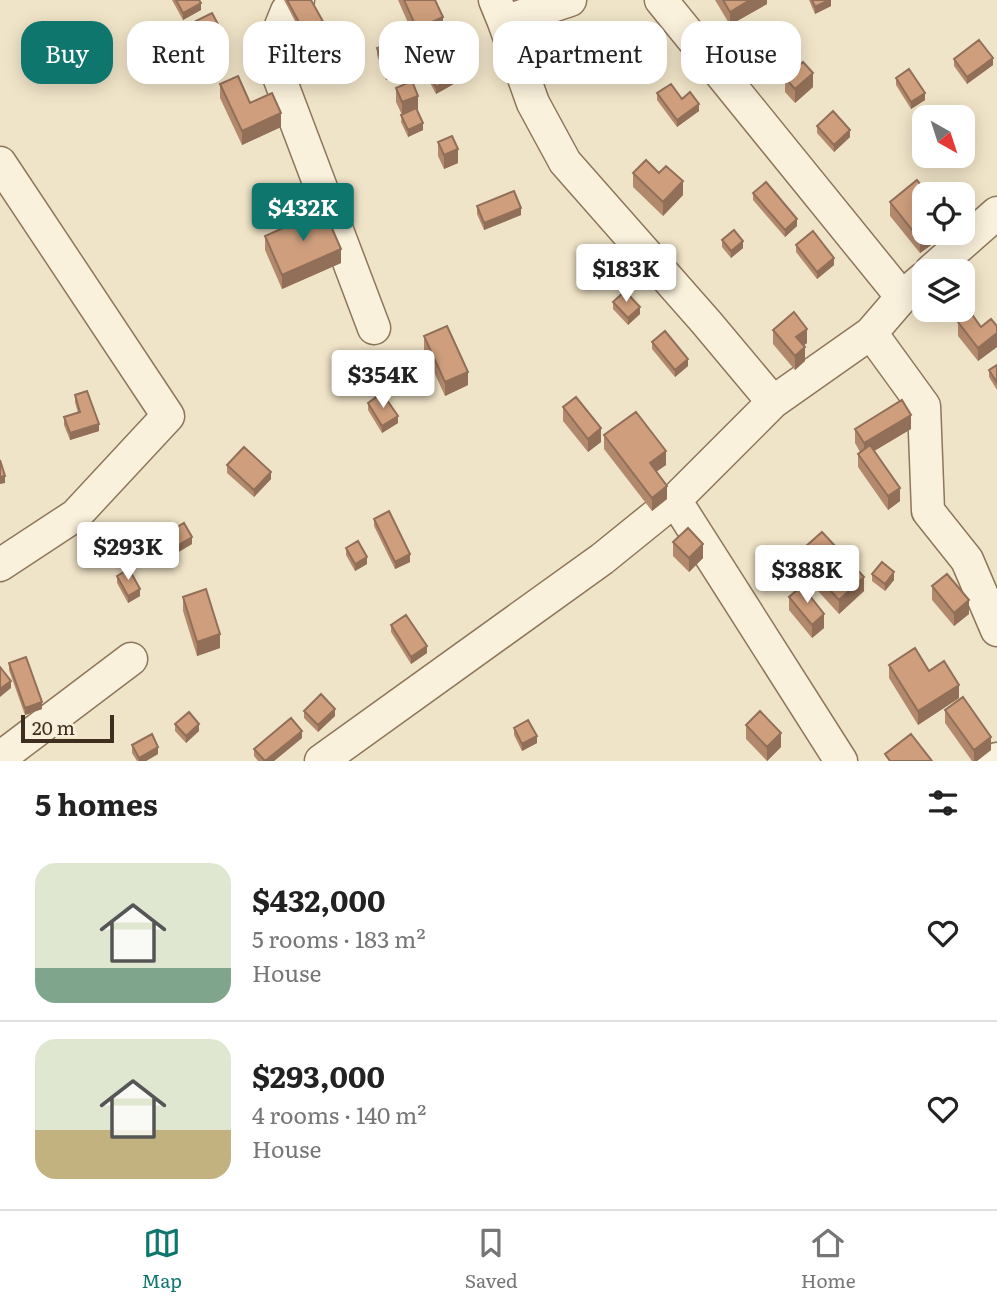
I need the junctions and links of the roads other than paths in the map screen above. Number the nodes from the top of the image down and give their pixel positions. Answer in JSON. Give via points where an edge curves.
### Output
{"nodes":[{"id":1,"x":298,"y":0,"type":"edge"},
{"id":2,"x":570,"y":0,"type":"edge"},
{"id":3,"x":661,"y":0,"type":"edge"},
{"id":4,"x":500,"y":11,"type":"edge"},
{"id":5,"x":0,"y":163,"type":"edge"},
{"id":6,"x":997,"y":213,"type":"edge"},
{"id":7,"x":945,"y":259,"type":"edge"},
{"id":8,"x":912,"y":286,"type":"edge"},
{"id":9,"x":912,"y":288,"type":"edge"},
{"id":10,"x":374,"y":328,"type":"dead end"},
{"id":11,"x":871,"y":333,"type":"junction"},
{"id":12,"x":773,"y":402,"type":"junction"},
{"id":13,"x":675,"y":500,"type":"junction"},
{"id":14,"x":0,"y":565,"type":"edge"},
{"id":15,"x":997,"y":630,"type":"edge"},
{"id":16,"x":131,"y":659,"type":"dead end"},
{"id":17,"x":0,"y":758,"type":"edge"},
{"id":18,"x":321,"y":761,"type":"edge"},
{"id":19,"x":841,"y":761,"type":"edge"}],
"edges":[{"from":1,"to":10,"type":"street","via":[[287,11],[270,53]]},
{"from":2,"to":4,"type":"street"},
{"from":3,"to":8,"type":"street"},
{"from":4,"to":12,"type":"street","via":[[533,103],[565,162]]},
{"from":5,"to":14,"type":"street","via":[[168,416],[76,515]]},
{"from":6,"to":7,"type":"street"},
{"from":9,"to":11,"type":"street"},
{"from":11,"to":12,"type":"street"},
{"from":11,"to":15,"type":"street","via":[[924,406],[928,511],[967,561]]},
{"from":12,"to":13,"type":"street"},
{"from":13,"to":18,"type":"street","via":[[602,559]]},
{"from":13,"to":19,"type":"street"},
{"from":16,"to":17,"type":"street"}]}
